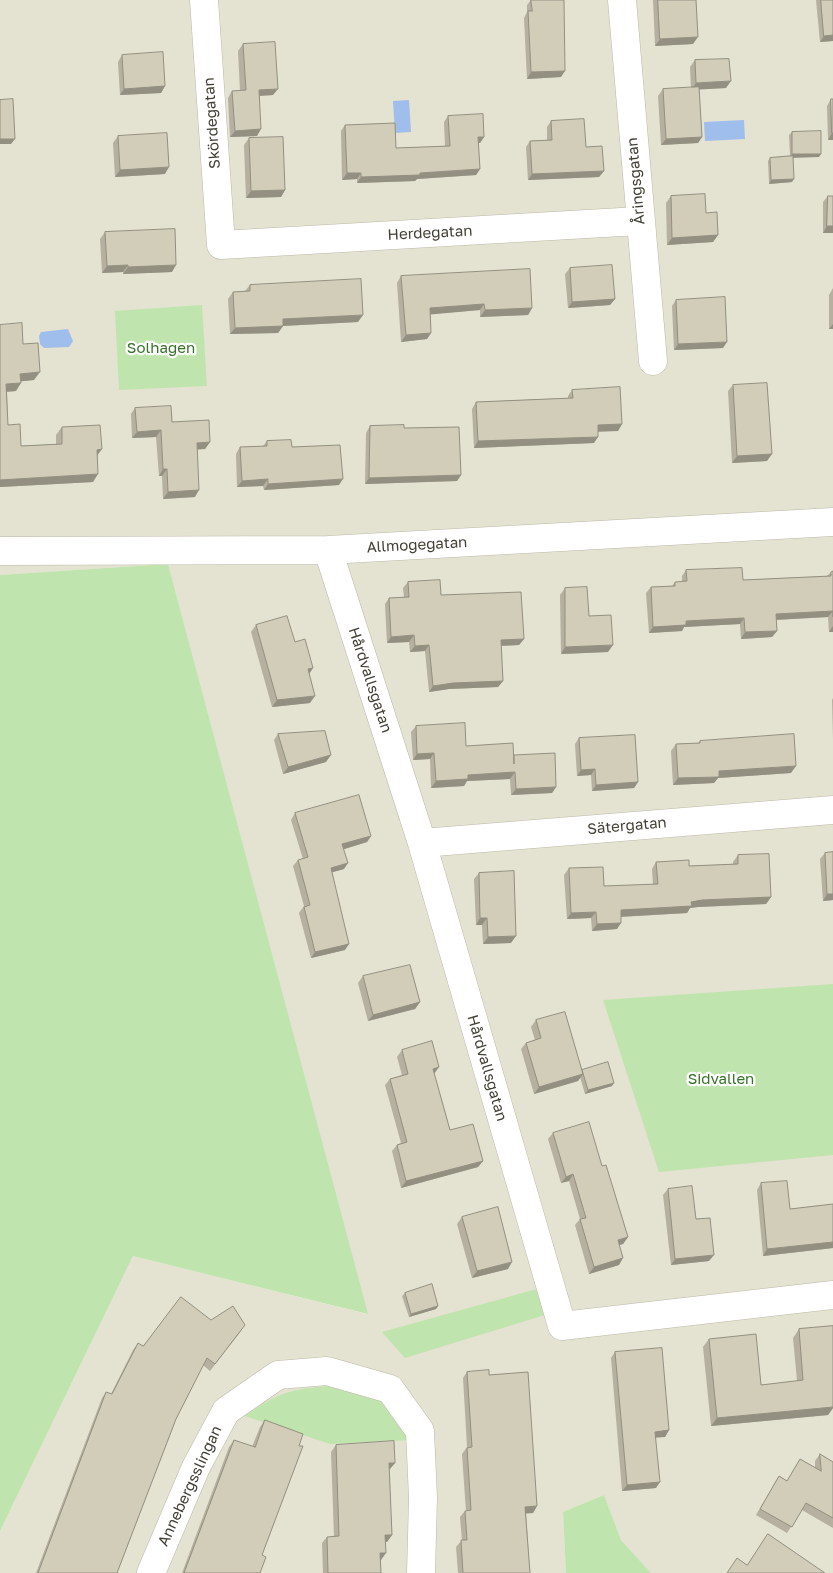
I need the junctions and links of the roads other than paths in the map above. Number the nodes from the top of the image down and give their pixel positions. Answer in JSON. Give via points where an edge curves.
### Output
{"nodes":[{"id":1,"x":204,"y":0,"type":"edge"},
{"id":2,"x":622,"y":0,"type":"edge"},
{"id":3,"x":639,"y":221,"type":"junction"},
{"id":4,"x":220,"y":245,"type":"joint"},
{"id":5,"x":653,"y":361,"type":"dead end"},
{"id":6,"x":833,"y":522,"type":"edge"},
{"id":7,"x":328,"y":550,"type":"junction"},
{"id":8,"x":0,"y":551,"type":"edge"},
{"id":9,"x":833,"y":810,"type":"edge"},
{"id":10,"x":422,"y":843,"type":"junction"},
{"id":11,"x":833,"y":1295,"type":"edge"},
{"id":12,"x":151,"y":1573,"type":"edge"},
{"id":13,"x":421,"y":1573,"type":"edge"}],
"edges":[{"from":1,"to":4,"type":"street","name":"Skördegatan"},
{"from":2,"to":3,"type":"street","name":"Åringsgatan"},
{"from":3,"to":4,"type":"street","name":"Herdegatan"},
{"from":3,"to":5,"type":"street","name":"Åringsgatan"},
{"from":6,"to":7,"type":"street","name":"Allmogegatan"},
{"from":7,"to":8,"type":"street","name":"Allmogegatan"},
{"from":7,"to":10,"type":"street","name":"Hårdvallsgatan"},
{"from":9,"to":10,"type":"street","name":"Sätergatan"},
{"from":10,"to":11,"type":"street","name":"Hårdvallsgatan","via":[[562,1326]]},
{"from":12,"to":13,"type":"street","name":"Annebergsslingan","via":[[196,1467],[226,1411],[278,1375],[327,1371],[390,1389],[420,1431],[423,1498]]}]}
